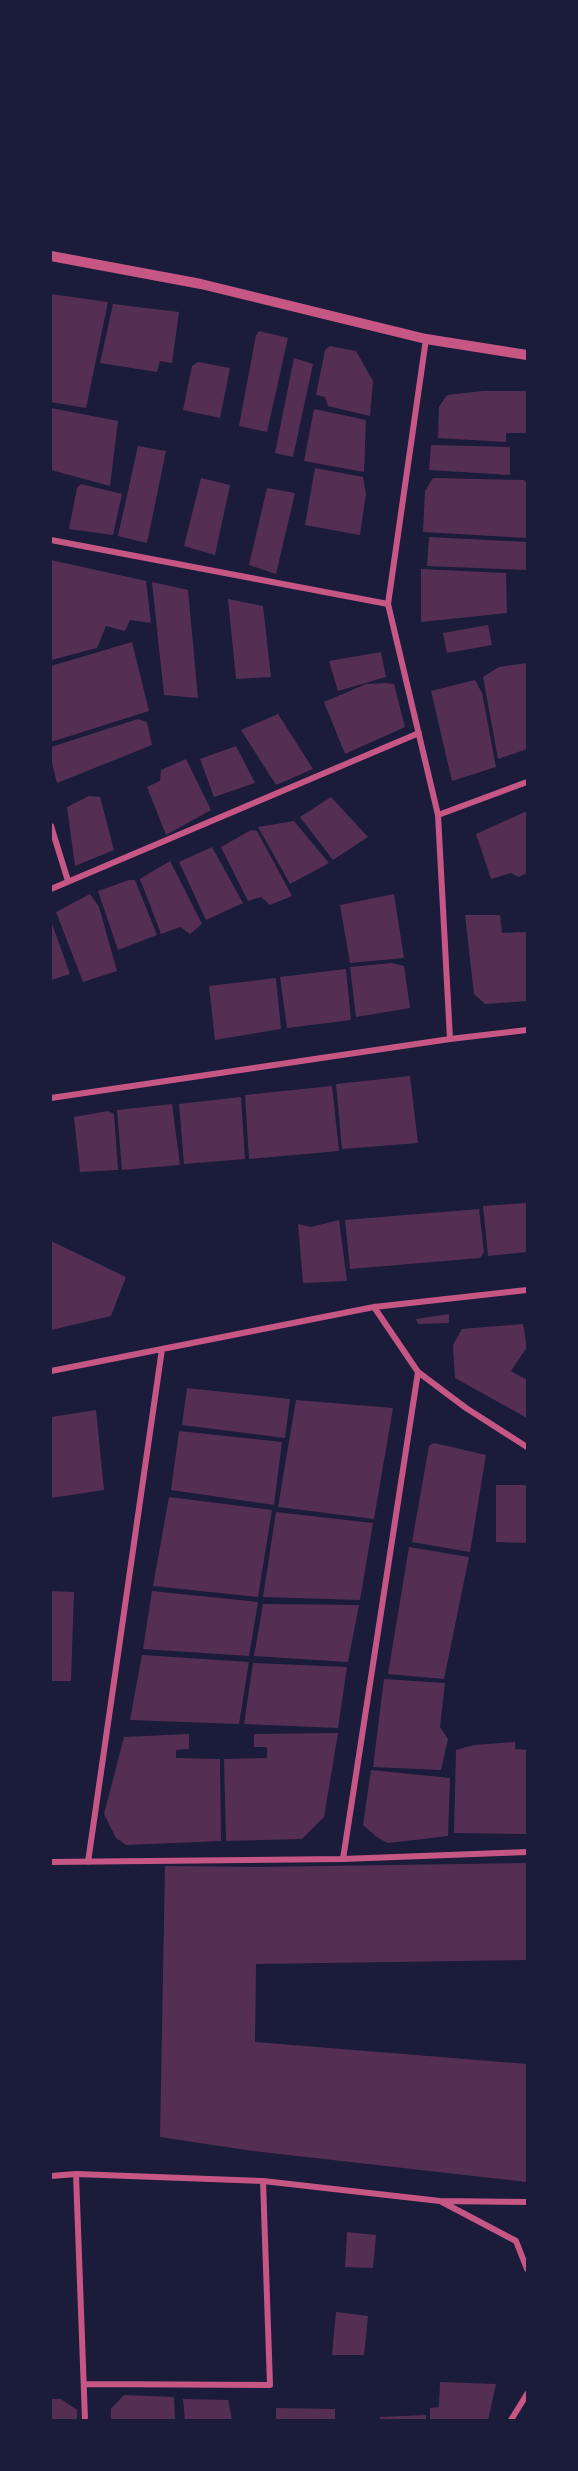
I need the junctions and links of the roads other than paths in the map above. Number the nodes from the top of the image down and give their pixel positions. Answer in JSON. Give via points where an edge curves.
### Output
{"nodes":[{"id":1,"x":51,"y":256,"type":"edge"},
{"id":2,"x":426,"y":339,"type":"junction"},
{"id":3,"x":527,"y":355,"type":"edge"},
{"id":4,"x":51,"y":540,"type":"edge"},
{"id":5,"x":388,"y":604,"type":"junction"},
{"id":6,"x":419,"y":733,"type":"junction"},
{"id":7,"x":527,"y":782,"type":"edge"},
{"id":8,"x":438,"y":815,"type":"junction"},
{"id":9,"x":51,"y":826,"type":"edge"},
{"id":10,"x":68,"y":881,"type":"junction"},
{"id":11,"x":51,"y":889,"type":"edge"},
{"id":12,"x":527,"y":1030,"type":"edge"},
{"id":13,"x":450,"y":1039,"type":"junction"},
{"id":14,"x":51,"y":1098,"type":"edge"},
{"id":15,"x":527,"y":1290,"type":"edge"},
{"id":16,"x":374,"y":1307,"type":"junction"},
{"id":17,"x":162,"y":1349,"type":"junction"},
{"id":18,"x":51,"y":1371,"type":"edge"},
{"id":19,"x":418,"y":1372,"type":"junction"},
{"id":20,"x":527,"y":1447,"type":"edge"},
{"id":21,"x":527,"y":1852,"type":"edge"},
{"id":22,"x":343,"y":1859,"type":"junction"},
{"id":23,"x":51,"y":1862,"type":"edge"},
{"id":24,"x":88,"y":1862,"type":"junction"},
{"id":25,"x":76,"y":2174,"type":"junction"},
{"id":26,"x":51,"y":2176,"type":"edge"},
{"id":27,"x":263,"y":2181,"type":"junction"},
{"id":28,"x":440,"y":2201,"type":"junction"},
{"id":29,"x":527,"y":2202,"type":"edge"},
{"id":30,"x":527,"y":2269,"type":"edge"},
{"id":31,"x":84,"y":2384,"type":"junction"},
{"id":32,"x":527,"y":2394,"type":"edge"},
{"id":33,"x":85,"y":2420,"type":"edge"},
{"id":34,"x":511,"y":2420,"type":"edge"}],
"edges":[{"from":1,"to":2,"type":"street","via":[[201,284]]},
{"from":2,"to":3,"type":"street"},
{"from":2,"to":5,"type":"street"},
{"from":4,"to":5,"type":"street"},
{"from":5,"to":6,"type":"street"},
{"from":6,"to":8,"type":"street"},
{"from":6,"to":10,"type":"street"},
{"from":7,"to":8,"type":"street"},
{"from":8,"to":13,"type":"street"},
{"from":9,"to":10,"type":"street"},
{"from":10,"to":11,"type":"street"},
{"from":12,"to":13,"type":"street"},
{"from":13,"to":14,"type":"street"},
{"from":15,"to":16,"type":"street"},
{"from":16,"to":17,"type":"street"},
{"from":16,"to":19,"type":"street"},
{"from":17,"to":18,"type":"street"},
{"from":17,"to":24,"type":"street"},
{"from":19,"to":20,"type":"street"},
{"from":19,"to":22,"type":"street"},
{"from":21,"to":22,"type":"street"},
{"from":22,"to":24,"type":"street"},
{"from":23,"to":24,"type":"street"},
{"from":25,"to":26,"type":"street"},
{"from":25,"to":27,"type":"street"},
{"from":25,"to":31,"type":"street"},
{"from":27,"to":28,"type":"street"},
{"from":27,"to":31,"type":"street","via":[[270,2385]]},
{"from":28,"to":29,"type":"street"},
{"from":28,"to":30,"type":"street","via":[[516,2241]]},
{"from":31,"to":33,"type":"street"},
{"from":32,"to":34,"type":"street"}]}
